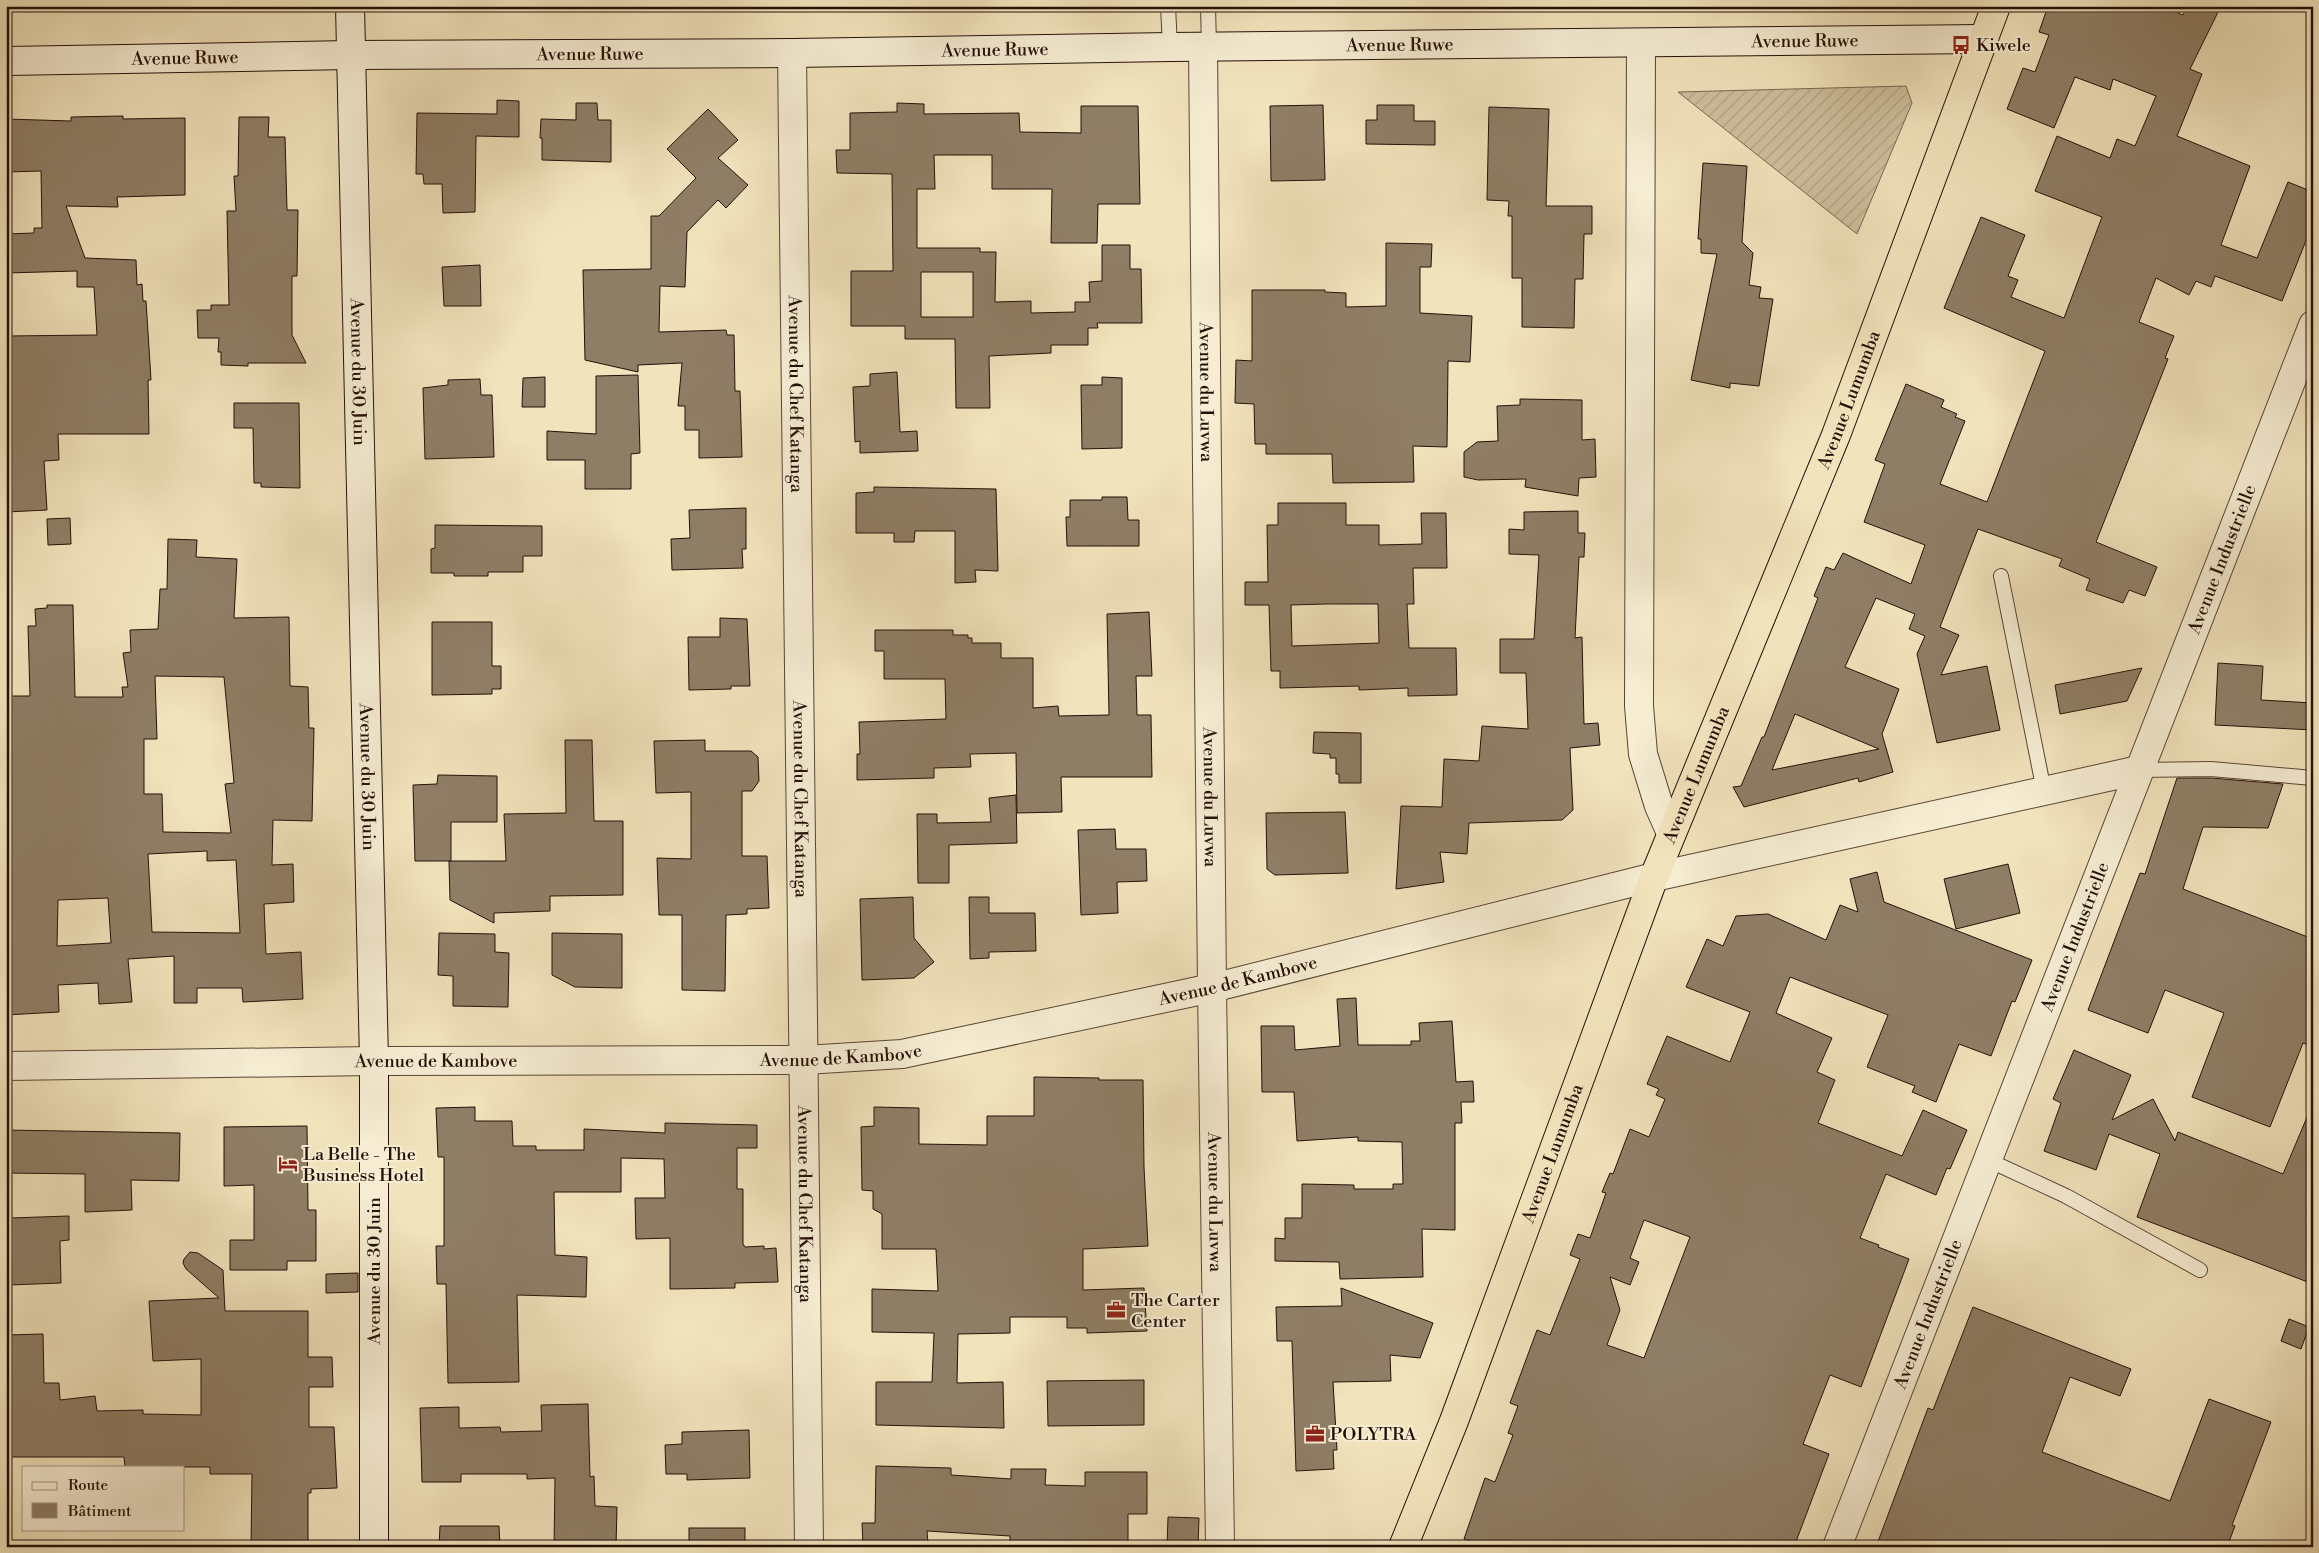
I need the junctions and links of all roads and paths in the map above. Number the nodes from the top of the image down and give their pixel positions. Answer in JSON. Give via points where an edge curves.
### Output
{"nodes":[{"id":1,"x":350,"y":6,"type":"edge"},
{"id":2,"x":1168,"y":6,"type":"edge"},
{"id":3,"x":1208,"y":6,"type":"edge"},
{"id":4,"x":1996,"y":6,"type":"edge"},
{"id":5,"x":1984,"y":39,"type":"junction"},
{"id":6,"x":1641,"y":43,"type":"junction"},
{"id":7,"x":1170,"y":47,"type":"junction"},
{"id":8,"x":1206,"y":47,"type":"junction"},
{"id":9,"x":792,"y":53,"type":"junction"},
{"id":10,"x":350,"y":55,"type":"junction"},
{"id":11,"x":6,"y":61,"type":"edge"},
{"id":12,"x":2313,"y":325,"type":"edge"},
{"id":13,"x":2001,"y":576,"type":"dead end"},
{"id":14,"x":2139,"y":770,"type":"junction"},
{"id":15,"x":2313,"y":778,"type":"edge"},
{"id":16,"x":2044,"y":791,"type":"junction"},
{"id":17,"x":1671,"y":833,"type":"junction"},
{"id":18,"x":1654,"y":876,"type":"junction"},
{"id":19,"x":1212,"y":988,"type":"junction"},
{"id":20,"x":805,"y":1060,"type":"junction"},
{"id":21,"x":374,"y":1061,"type":"junction"},
{"id":22,"x":6,"y":1066,"type":"edge"},
{"id":23,"x":1988,"y":1160,"type":"junction"},
{"id":24,"x":2200,"y":1270,"type":"dead end"},
{"id":25,"x":374,"y":1547,"type":"edge"},
{"id":26,"x":809,"y":1547,"type":"edge"},
{"id":27,"x":1220,"y":1547,"type":"edge"},
{"id":28,"x":1403,"y":1547,"type":"edge"},
{"id":29,"x":1837,"y":1547,"type":"edge"}],
"edges":[{"from":1,"to":10,"type":"street","name":"Avenue du 30 Juin"},
{"from":2,"to":7,"type":"lane"},
{"from":3,"to":8,"type":"lane"},
{"from":4,"to":5,"type":"highway","name":"Avenue Lumumba"},
{"from":5,"to":6,"type":"street","name":"Avenue Ruwe"},
{"from":5,"to":17,"type":"highway","name":"Avenue Lumumba","via":[[1836,435]]},
{"from":6,"to":8,"type":"street","name":"Avenue Ruwe"},
{"from":6,"to":17,"type":"street","via":[[1639,706],[1643,754]]},
{"from":7,"to":8,"type":"street","name":"Avenue Ruwe"},
{"from":7,"to":9,"type":"street","name":"Avenue Ruwe"},
{"from":8,"to":19,"type":"street","name":"Avenue du Luvwa"},
{"from":9,"to":10,"type":"street","name":"Avenue Ruwe"},
{"from":9,"to":20,"type":"street","name":"Avenue du Chef Katanga"},
{"from":10,"to":11,"type":"street","name":"Avenue Ruwe"},
{"from":10,"to":21,"type":"street","name":"Avenue du 30 Juin"},
{"from":12,"to":14,"type":"street","name":"Avenue Industrielle"},
{"from":13,"to":16,"type":"lane"},
{"from":14,"to":15,"type":"lane","via":[[2211,769]]},
{"from":14,"to":16,"type":"street","name":"Avenue de Kambove"},
{"from":14,"to":23,"type":"street","name":"Avenue Industrielle"},
{"from":16,"to":18,"type":"street","name":"Avenue de Kambove"},
{"from":17,"to":18,"type":"highway","name":"Avenue Lumumba"},
{"from":18,"to":19,"type":"street","name":"Avenue de Kambove"},
{"from":18,"to":28,"type":"highway","name":"Avenue Lumumba","via":[[1454,1421]]},
{"from":19,"to":20,"type":"street","name":"Avenue de Kambove","via":[[902,1054]]},
{"from":19,"to":27,"type":"street","name":"Avenue du Luvwa"},
{"from":20,"to":21,"type":"street","name":"Avenue de Kambove"},
{"from":20,"to":26,"type":"street","name":"Avenue du Chef Katanga"},
{"from":21,"to":22,"type":"street","name":"Avenue de Kambove"},
{"from":21,"to":25,"type":"street","name":"Avenue du 30 Juin"},
{"from":23,"to":24,"type":"lane","via":[[2066,1196]]},
{"from":23,"to":29,"type":"street","name":"Avenue Industrielle"}]}
